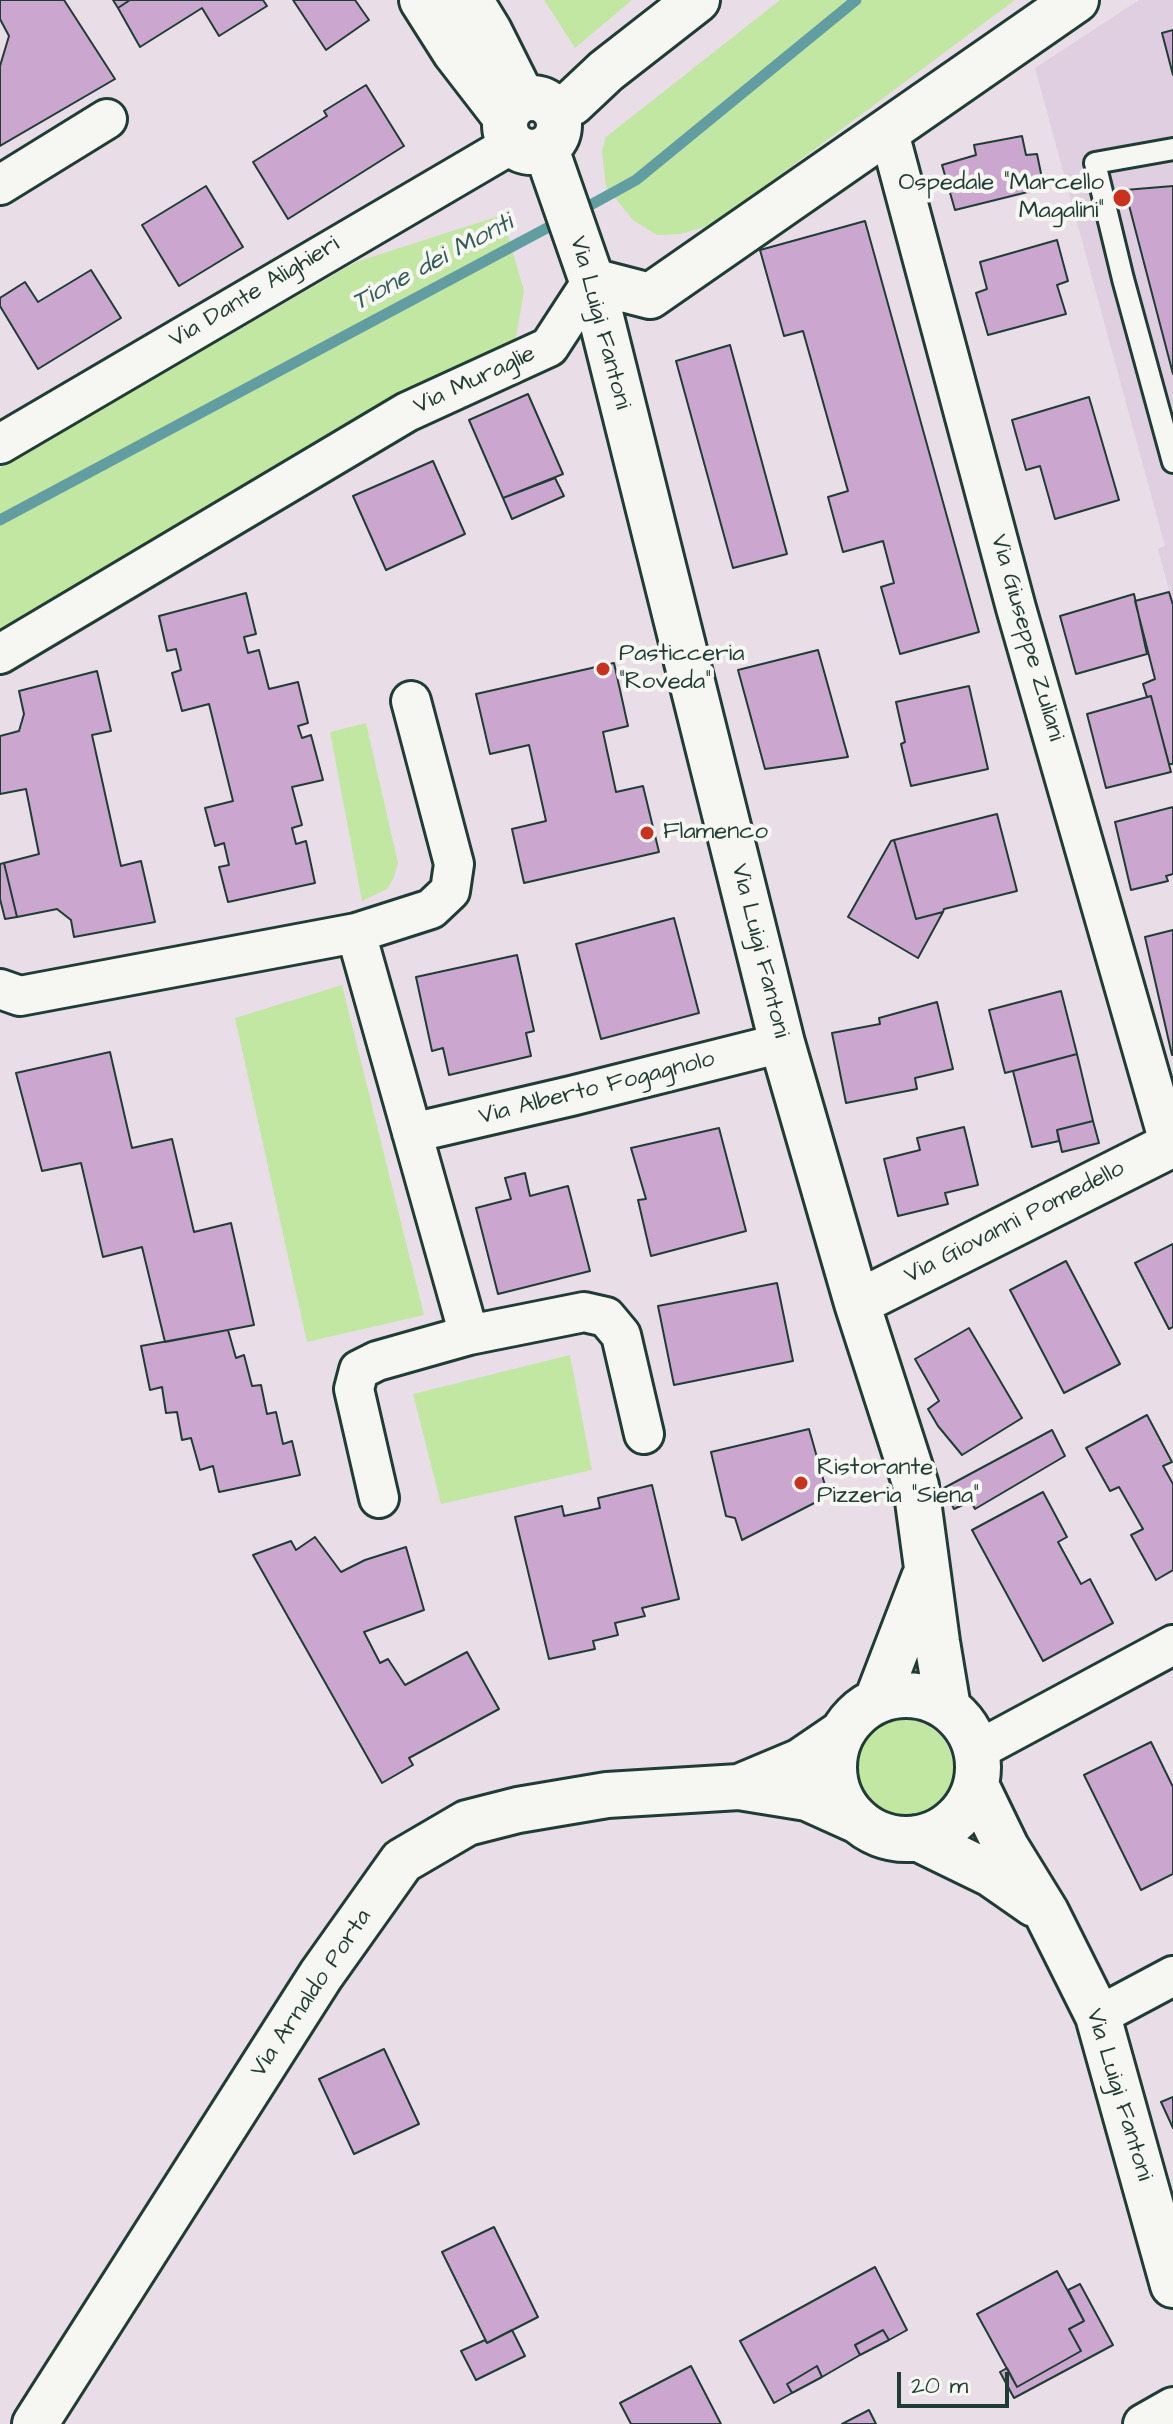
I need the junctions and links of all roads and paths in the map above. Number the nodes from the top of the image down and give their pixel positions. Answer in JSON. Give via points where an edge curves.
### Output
{"nodes":[{"id":1,"x":422,"y":0,"type":"edge"},
{"id":2,"x":470,"y":0,"type":"edge"},
{"id":3,"x":697,"y":0,"type":"edge"},
{"id":4,"x":1076,"y":0,"type":"edge"},
{"id":5,"x":107,"y":119,"type":"dead end"},
{"id":6,"x":528,"y":124,"type":"junction"},
{"id":7,"x":888,"y":129,"type":"junction"},
{"id":8,"x":1173,"y":149,"type":"edge"},
{"id":9,"x":0,"y":185,"type":"edge"},
{"id":10,"x":592,"y":281,"type":"junction"},
{"id":11,"x":0,"y":444,"type":"edge"},
{"id":12,"x":1173,"y":462,"type":"edge"},
{"id":13,"x":0,"y":654,"type":"edge"},
{"id":14,"x":411,"y":701,"type":"dead end"},
{"id":15,"x":356,"y":933,"type":"junction"},
{"id":16,"x":0,"y":989,"type":"edge"},
{"id":17,"x":782,"y":1043,"type":"junction"},
{"id":18,"x":412,"y":1133,"type":"junction"},
{"id":19,"x":1172,"y":1145,"type":"edge"},
{"id":20,"x":857,"y":1303,"type":"junction"},
{"id":21,"x":469,"y":1335,"type":"junction"},
{"id":22,"x":644,"y":1434,"type":"dead end"},
{"id":23,"x":379,"y":1498,"type":"dead end"},
{"id":24,"x":927,"y":1568,"type":"junction"},
{"id":25,"x":1173,"y":1645,"type":"edge"},
{"id":26,"x":877,"y":1700,"type":"junction"},
{"id":27,"x":948,"y":1708,"type":"junction"},
{"id":28,"x":842,"y":1733,"type":"junction"},
{"id":29,"x":976,"y":1768,"type":"junction"},
{"id":30,"x":739,"y":1787,"type":"junction"},
{"id":31,"x":858,"y":1821,"type":"junction"},
{"id":32,"x":917,"y":1838,"type":"junction"},
{"id":33,"x":1046,"y":1912,"type":"junction"},
{"id":34,"x":1173,"y":1976,"type":"edge"},
{"id":35,"x":1098,"y":2016,"type":"junction"},
{"id":36,"x":1173,"y":2285,"type":"edge"},
{"id":37,"x":1173,"y":2407,"type":"edge"},
{"id":38,"x":35,"y":2424,"type":"edge"},
{"id":39,"x":1143,"y":2424,"type":"edge"}],
"edges":[{"from":1,"to":6,"type":"street","via":[[455,52]]},
{"from":2,"to":6,"type":"street","via":[[489,31]]},
{"from":3,"to":6,"type":"street","via":[[572,103]]},
{"from":4,"to":7,"type":"street"},
{"from":5,"to":9,"type":"street"},
{"from":6,"to":10,"type":"street","name":"Via Luigi Fantoni"},
{"from":6,"to":11,"type":"street","name":"Via Dante Alighieri","via":[[463,171]]},
{"from":7,"to":10,"type":"street","via":[[650,296]]},
{"from":7,"to":19,"type":"street","name":"Via Giuseppe Zuliani","via":[[1016,608]]},
{"from":8,"to":12,"type":"lane","via":[[1095,163]]},
{"from":10,"to":13,"type":"street","name":"Via Muraglie","via":[[549,347],[407,412]]},
{"from":10,"to":17,"type":"street","name":"Via Luigi Fantoni"},
{"from":14,"to":15,"type":"street","via":[[454,864],[450,891],[431,909]]},
{"from":15,"to":16,"type":"street","via":[[20,996]]},
{"from":15,"to":18,"type":"street"},
{"from":17,"to":18,"type":"street","name":"Via Alberto Fogagnolo"},
{"from":17,"to":20,"type":"street","name":"Via Luigi Fantoni"},
{"from":18,"to":21,"type":"street"},
{"from":19,"to":20,"type":"street","name":"Via Giovanni Pomedello"},
{"from":20,"to":24,"type":"street","name":"Via Luigi Fantoni","via":[[916,1486]]},
{"from":21,"to":22,"type":"street","via":[[584,1312],[606,1317],[621,1335]]},
{"from":21,"to":23,"type":"street","via":[[359,1370],[354,1389]]},
{"from":24,"to":26,"type":"street","name":"Via Luigi Fantoni"},
{"from":24,"to":27,"type":"street"},
{"from":25,"to":29,"type":"street"},
{"from":26,"to":27,"type":"street","via":[[926,1697]]},
{"from":26,"to":28,"type":"street","name":"Via Luigi Fantoni"},
{"from":27,"to":29,"type":"street","name":"Via Luigi Fantoni","via":[[971,1735]]},
{"from":28,"to":30,"type":"street","name":"Via Arnaldo Porta","via":[[801,1761]]},
{"from":28,"to":31,"type":"street","via":[[835,1780]]},
{"from":29,"to":32,"type":"street","via":[[968,1804],[937,1832]]},
{"from":29,"to":33,"type":"street","name":"Via Luigi Fantoni","via":[[1006,1847]]},
{"from":30,"to":31,"type":"street","name":"Via Arnaldo Porta","via":[[807,1798]]},
{"from":30,"to":38,"type":"street","name":"Via Arnaldo Porta","via":[[607,1795],[518,1810],[467,1823],[402,1861],[321,1975]]},
{"from":31,"to":32,"type":"street","name":"Via Luigi Fantoni","via":[[896,1839]]},
{"from":32,"to":33,"type":"street","name":"Via Luigi Fantoni","via":[[991,1874]]},
{"from":33,"to":35,"type":"street","name":"Via Luigi Fantoni"},
{"from":34,"to":35,"type":"street"},
{"from":35,"to":36,"type":"street","name":"Via Luigi Fantoni"},
{"from":37,"to":39,"type":"street"}]}
